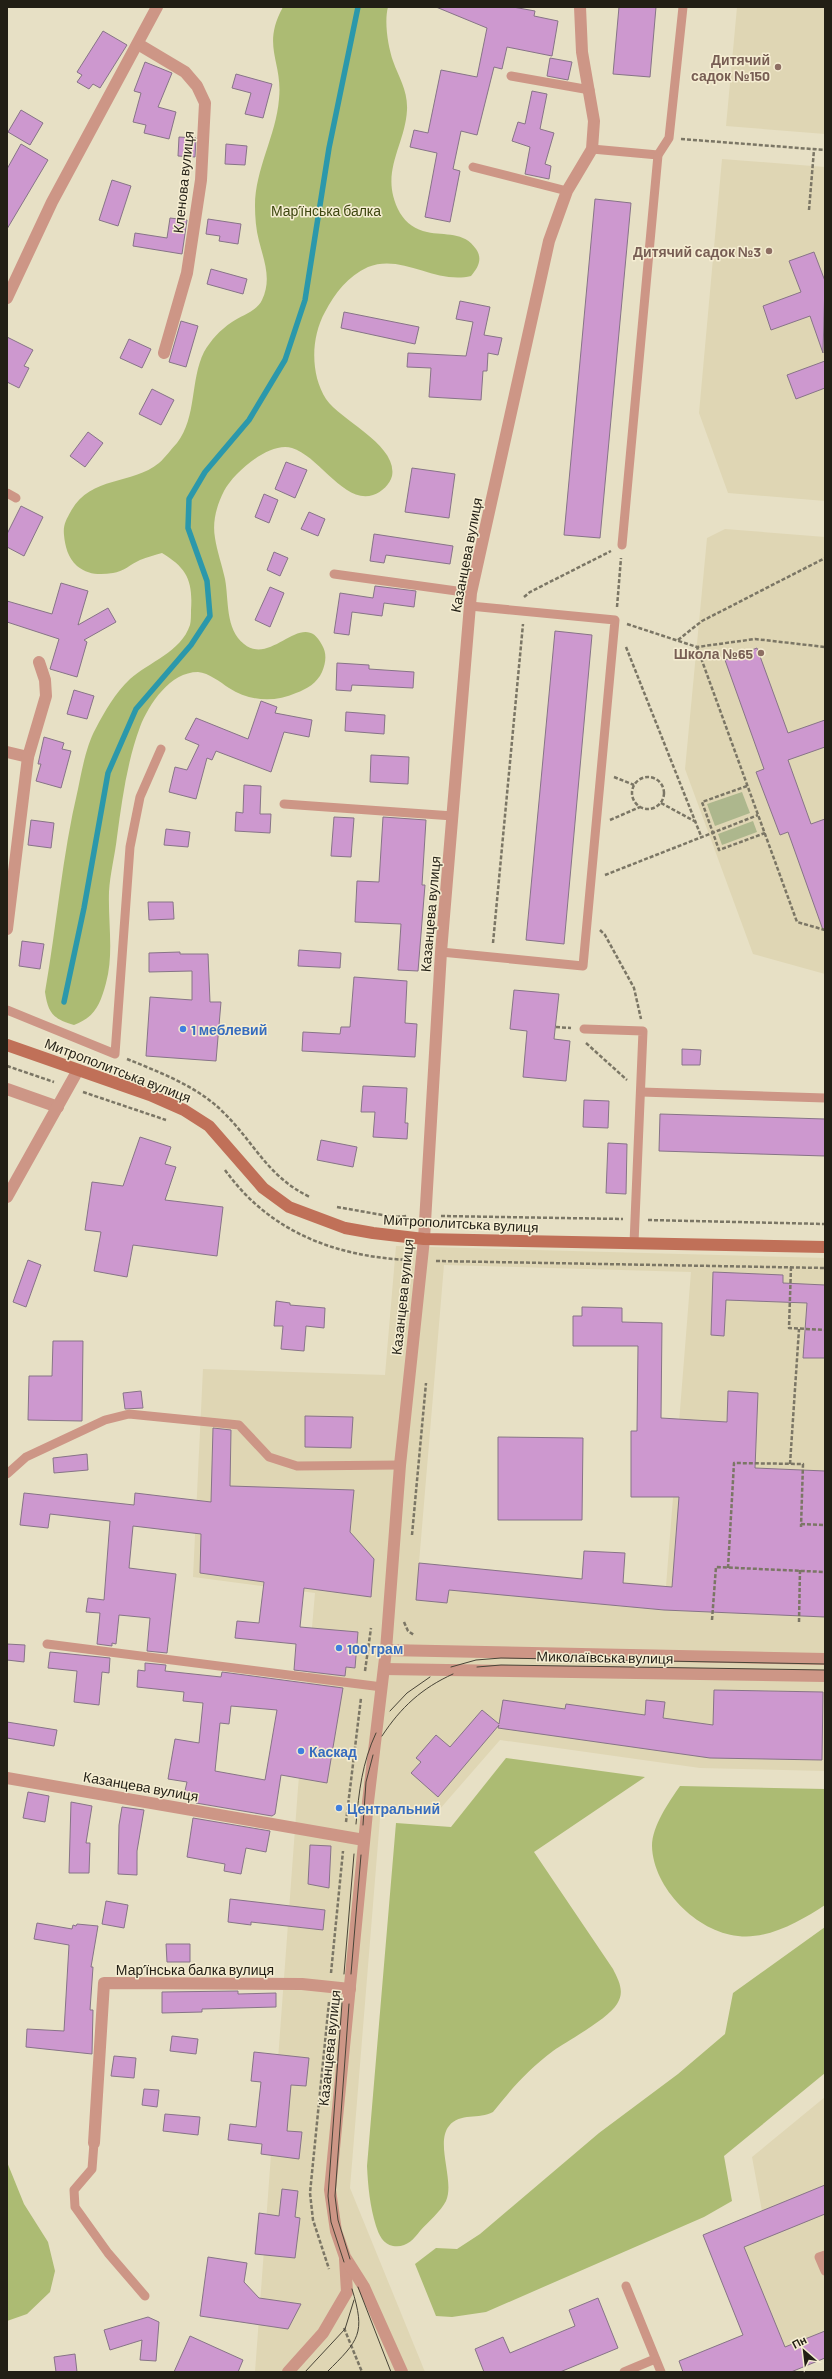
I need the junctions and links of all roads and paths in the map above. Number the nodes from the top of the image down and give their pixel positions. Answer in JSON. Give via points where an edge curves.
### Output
{"nodes":[{"id":1,"x":158,"y":7,"type":"edge"},
{"id":2,"x":580,"y":7,"type":"edge"},
{"id":3,"x":684,"y":7,"type":"edge"},
{"id":4,"x":138,"y":44,"type":"junction"},
{"id":5,"x":511,"y":76,"type":"dead end"},
{"id":6,"x":590,"y":90,"type":"junction"},
{"id":7,"x":669,"y":138,"type":"junction"},
{"id":8,"x":592,"y":149,"type":"junction"},
{"id":9,"x":814,"y":150,"type":"junction"},
{"id":10,"x":825,"y":150,"type":"edge"},
{"id":11,"x":658,"y":155,"type":"junction"},
{"id":12,"x":473,"y":167,"type":"dead end"},
{"id":13,"x":567,"y":191,"type":"junction"},
{"id":14,"x":809,"y":210,"type":"dead end"},
{"id":15,"x":7,"y":298,"type":"edge"},
{"id":16,"x":164,"y":353,"type":"dead end"},
{"id":17,"x":7,"y":493,"type":"edge"},
{"id":18,"x":16,"y":498,"type":"dead end"},
{"id":19,"x":622,"y":545,"type":"junction"},
{"id":20,"x":825,"y":558,"type":"edge"},
{"id":21,"x":334,"y":574,"type":"dead end"},
{"id":22,"x":471,"y":593,"type":"junction"},
{"id":23,"x":470,"y":606,"type":"junction"},
{"id":24,"x":511,"y":610,"type":"junction"},
{"id":25,"x":524,"y":611,"type":"junction"},
{"id":26,"x":615,"y":620,"type":"junction"},
{"id":27,"x":677,"y":641,"type":"junction"},
{"id":28,"x":697,"y":647,"type":"junction"},
{"id":29,"x":825,"y":647,"type":"edge"},
{"id":30,"x":39,"y":662,"type":"dead end"},
{"id":31,"x":161,"y":749,"type":"dead end"},
{"id":32,"x":7,"y":752,"type":"edge"},
{"id":33,"x":28,"y":757,"type":"junction"},
{"id":34,"x":601,"y":772,"type":"junction"},
{"id":35,"x":634,"y":785,"type":"junction"},
{"id":36,"x":747,"y":786,"type":"junction"},
{"id":37,"x":661,"y":803,"type":"junction"},
{"id":38,"x":284,"y":804,"type":"dead end"},
{"id":39,"x":640,"y":807,"type":"junction"},
{"id":40,"x":758,"y":815,"type":"junction"},
{"id":41,"x":453,"y":816,"type":"junction"},
{"id":42,"x":696,"y":822,"type":"junction"},
{"id":43,"x":596,"y":826,"type":"junction"},
{"id":44,"x":712,"y":831,"type":"junction"},
{"id":45,"x":765,"y":833,"type":"junction"},
{"id":46,"x":701,"y":836,"type":"junction"},
{"id":47,"x":591,"y":881,"type":"junction"},
{"id":48,"x":588,"y":920,"type":"junction"},
{"id":49,"x":7,"y":929,"type":"edge"},
{"id":50,"x":825,"y":930,"type":"edge"},
{"id":51,"x":440,"y":952,"type":"junction"},
{"id":52,"x":492,"y":957,"type":"junction"},
{"id":53,"x":7,"y":1010,"type":"edge"},
{"id":54,"x":570,"y":1028,"type":"dead end"},
{"id":55,"x":579,"y":1031,"type":"joint"},
{"id":56,"x":643,"y":1031,"type":"junction"},
{"id":57,"x":581,"y":1038,"type":"dead end"},
{"id":58,"x":7,"y":1045,"type":"edge"},
{"id":59,"x":115,"y":1054,"type":"junction"},
{"id":60,"x":7,"y":1066,"type":"edge"},
{"id":61,"x":78,"y":1070,"type":"junction"},
{"id":62,"x":69,"y":1087,"type":"junction"},
{"id":63,"x":7,"y":1089,"type":"edge"},
{"id":64,"x":641,"y":1092,"type":"junction"},
{"id":65,"x":825,"y":1098,"type":"edge"},
{"id":66,"x":58,"y":1106,"type":"junction"},
{"id":67,"x":169,"y":1121,"type":"dead end"},
{"id":68,"x":222,"y":1165,"type":"dead end"},
{"id":69,"x":7,"y":1197,"type":"edge"},
{"id":70,"x":316,"y":1200,"type":"dead end"},
{"id":71,"x":330,"y":1206,"type":"dead end"},
{"id":72,"x":407,"y":1216,"type":"dead end"},
{"id":73,"x":441,"y":1216,"type":"dead end"},
{"id":74,"x":637,"y":1219,"type":"junction"},
{"id":75,"x":825,"y":1224,"type":"edge"},
{"id":76,"x":424,"y":1239,"type":"junction"},
{"id":77,"x":634,"y":1243,"type":"junction"},
{"id":78,"x":825,"y":1247,"type":"edge"},
{"id":79,"x":405,"y":1260,"type":"junction"},
{"id":80,"x":421,"y":1260,"type":"junction"},
{"id":81,"x":437,"y":1261,"type":"junction"},
{"id":82,"x":404,"y":1267,"type":"dead end"},
{"id":83,"x":791,"y":1267,"type":"junction"},
{"id":84,"x":825,"y":1268,"type":"edge"},
{"id":85,"x":436,"y":1269,"type":"dead end"},
{"id":86,"x":799,"y":1329,"type":"junction"},
{"id":87,"x":825,"y":1330,"type":"edge"},
{"id":88,"x":426,"y":1378,"type":"dead end"},
{"id":89,"x":790,"y":1464,"type":"junction"},
{"id":90,"x":400,"y":1465,"type":"junction"},
{"id":91,"x":7,"y":1474,"type":"edge"},
{"id":92,"x":825,"y":1525,"type":"edge"},
{"id":93,"x":411,"y":1543,"type":"dead end"},
{"id":94,"x":728,"y":1568,"type":"junction"},
{"id":95,"x":800,"y":1570,"type":"junction"},
{"id":96,"x":825,"y":1572,"type":"edge"},
{"id":97,"x":404,"y":1620,"type":"dead end"},
{"id":98,"x":712,"y":1620,"type":"dead end"},
{"id":99,"x":799,"y":1622,"type":"dead end"},
{"id":100,"x":371,"y":1626,"type":"dead end"},
{"id":101,"x":419,"y":1637,"type":"dead end"},
{"id":102,"x":47,"y":1644,"type":"dead end"},
{"id":103,"x":386,"y":1650,"type":"junction"},
{"id":104,"x":825,"y":1659,"type":"edge"},
{"id":105,"x":384,"y":1669,"type":"junction"},
{"id":106,"x":825,"y":1676,"type":"edge"},
{"id":107,"x":363,"y":1684,"type":"junction"},
{"id":108,"x":382,"y":1687,"type":"junction"},
{"id":109,"x":7,"y":1778,"type":"edge"},
{"id":110,"x":345,"y":1837,"type":"junction"},
{"id":111,"x":364,"y":1840,"type":"junction"},
{"id":112,"x":330,"y":1987,"type":"junction"},
{"id":113,"x":350,"y":1989,"type":"junction"},
{"id":114,"x":94,"y":2143,"type":"joint"},
{"id":115,"x":825,"y":2255,"type":"edge"},
{"id":116,"x":345,"y":2257,"type":"junction"},
{"id":117,"x":825,"y":2271,"type":"edge"},
{"id":118,"x":331,"y":2274,"type":"dead end"},
{"id":119,"x":626,"y":2286,"type":"dead end"},
{"id":120,"x":364,"y":2287,"type":"junction"},
{"id":121,"x":347,"y":2292,"type":"junction"},
{"id":122,"x":145,"y":2296,"type":"dead end"},
{"id":123,"x":337,"y":2310,"type":"junction"},
{"id":124,"x":656,"y":2359,"type":"junction"},
{"id":125,"x":288,"y":2372,"type":"edge"},
{"id":126,"x":362,"y":2372,"type":"edge"},
{"id":127,"x":402,"y":2372,"type":"edge"},
{"id":128,"x":624,"y":2372,"type":"edge"},
{"id":129,"x":661,"y":2372,"type":"edge"}],
"edges":[{"from":1,"to":4,"type":"street"},
{"from":2,"to":6,"type":"street","name":"Казанцева вулиця","via":[[582,52]]},
{"from":3,"to":7,"type":"lane"},
{"from":4,"to":15,"type":"street","via":[[52,202]]},
{"from":4,"to":16,"type":"street","name":"Кленова вулиця","via":[[185,72],[197,86],[205,103],[201,180],[187,272]]},
{"from":5,"to":6,"type":"lane"},
{"from":6,"to":8,"type":"street","name":"Казанцева вулиця","via":[[594,122]]},
{"from":7,"to":9,"type":"path"},
{"from":7,"to":11,"type":"lane"},
{"from":8,"to":11,"type":"lane"},
{"from":8,"to":13,"type":"street","name":"Казанцева вулиця"},
{"from":9,"to":10,"type":"path"},
{"from":9,"to":14,"type":"path"},
{"from":11,"to":19,"type":"lane"},
{"from":12,"to":13,"type":"lane"},
{"from":13,"to":22,"type":"street","name":"Казанцева вулиця","via":[[549,241]]},
{"from":17,"to":18,"type":"lane"},
{"from":19,"to":24,"type":"path","via":[[530,592]]},
{"from":19,"to":26,"type":"path"},
{"from":20,"to":27,"type":"path","via":[[702,621]]},
{"from":21,"to":22,"type":"lane"},
{"from":22,"to":23,"type":"street","name":"Казанцева вулиця"},
{"from":23,"to":24,"type":"lane"},
{"from":23,"to":41,"type":"street","name":"Казанцева вулиця"},
{"from":24,"to":25,"type":"lane"},
{"from":25,"to":26,"type":"lane"},
{"from":25,"to":52,"type":"path"},
{"from":26,"to":27,"type":"path"},
{"from":26,"to":34,"type":"lane"},
{"from":26,"to":42,"type":"path"},
{"from":27,"to":28,"type":"path"},
{"from":28,"to":29,"type":"path","via":[[755,639]]},
{"from":28,"to":36,"type":"path"},
{"from":30,"to":33,"type":"street","via":[[45,680],[46,696]]},
{"from":31,"to":59,"type":"lane","via":[[140,797],[130,846]]},
{"from":32,"to":33,"type":"street"},
{"from":33,"to":49,"type":"street"},
{"from":34,"to":35,"type":"path"},
{"from":34,"to":43,"type":"lane"},
{"from":35,"to":37,"type":"path","via":[[643,778],[655,778],[660,781],[665,792]]},
{"from":35,"to":39,"type":"path","via":[[632,795]]},
{"from":36,"to":40,"type":"path"},
{"from":36,"to":44,"type":"path","via":[[702,802]]},
{"from":37,"to":39,"type":"path","via":[[651,809]]},
{"from":37,"to":42,"type":"path"},
{"from":38,"to":41,"type":"lane"},
{"from":39,"to":43,"type":"path"},
{"from":40,"to":44,"type":"path"},
{"from":40,"to":45,"type":"path"},
{"from":41,"to":51,"type":"street","name":"Казанцева вулиця"},
{"from":42,"to":46,"type":"path"},
{"from":43,"to":47,"type":"lane"},
{"from":44,"to":45,"type":"path","via":[[719,850]]},
{"from":44,"to":46,"type":"path"},
{"from":45,"to":50,"type":"path","via":[[797,922]]},
{"from":46,"to":47,"type":"path"},
{"from":47,"to":48,"type":"lane"},
{"from":48,"to":52,"type":"lane","via":[[583,966]]},
{"from":48,"to":56,"type":"path","via":[[605,935],[634,988]]},
{"from":51,"to":52,"type":"lane"},
{"from":51,"to":76,"type":"street","name":"Казанцева вулиця"},
{"from":53,"to":59,"type":"lane"},
{"from":54,"to":55,"type":"path"},
{"from":55,"to":56,"type":"lane"},
{"from":56,"to":64,"type":"lane"},
{"from":57,"to":64,"type":"path"},
{"from":58,"to":61,"type":"main road","name":"Митрополитська вулиця"},
{"from":59,"to":70,"type":"path","via":[[199,1093],[221,1110],[279,1178]]},
{"from":60,"to":62,"type":"path"},
{"from":61,"to":62,"type":"street"},
{"from":61,"to":76,"type":"main road","name":"Митрополитська вулиця","via":[[184,1110],[209,1126],[263,1188],[289,1207],[345,1228],[373,1234]]},
{"from":62,"to":66,"type":"street"},
{"from":62,"to":67,"type":"path"},
{"from":63,"to":66,"type":"street"},
{"from":64,"to":65,"type":"lane"},
{"from":64,"to":74,"type":"lane"},
{"from":66,"to":69,"type":"street"},
{"from":68,"to":79,"type":"path","via":[[251,1201],[278,1223],[308,1239],[363,1255]]},
{"from":71,"to":72,"type":"path","via":[[394,1217]]},
{"from":73,"to":74,"type":"path"},
{"from":74,"to":75,"type":"path"},
{"from":74,"to":77,"type":"lane"},
{"from":76,"to":77,"type":"main road","name":"Митрополитська вулиця"},
{"from":76,"to":80,"type":"street","name":"Казанцева вулиця"},
{"from":77,"to":78,"type":"main road","name":"Митрополитська вулиця"},
{"from":79,"to":80,"type":"path"},
{"from":79,"to":82,"type":"path"},
{"from":80,"to":81,"type":"path"},
{"from":80,"to":90,"type":"street","name":"Казанцева вулиця"},
{"from":81,"to":83,"type":"path"},
{"from":81,"to":85,"type":"path"},
{"from":83,"to":84,"type":"path"},
{"from":83,"to":86,"type":"path","via":[[788,1328]]},
{"from":86,"to":87,"type":"path"},
{"from":86,"to":89,"type":"path"},
{"from":88,"to":93,"type":"path"},
{"from":89,"to":92,"type":"path","via":[[803,1464],[801,1526]]},
{"from":89,"to":94,"type":"path","via":[[734,1463]]},
{"from":90,"to":91,"type":"lane","via":[[297,1466],[269,1457],[239,1425],[129,1414],[105,1420],[26,1457]]},
{"from":90,"to":103,"type":"street","name":"Казанцева вулиця"},
{"from":94,"to":95,"type":"path"},
{"from":94,"to":98,"type":"path","via":[[716,1567]]},
{"from":95,"to":96,"type":"path"},
{"from":95,"to":99,"type":"path"},
{"from":97,"to":101,"type":"path","via":[[408,1631]]},
{"from":100,"to":107,"type":"path"},
{"from":102,"to":107,"type":"lane"},
{"from":103,"to":104,"type":"street","name":"Миколаївська вулиця"},
{"from":103,"to":105,"type":"street","name":"Казанцева вулиця"},
{"from":105,"to":106,"type":"street","name":"Миколаївська вулиця"},
{"from":105,"to":108,"type":"street","name":"Казанцева вулиця"},
{"from":107,"to":108,"type":"lane"},
{"from":107,"to":110,"type":"path","via":[[352,1758]]},
{"from":108,"to":111,"type":"street","name":"Казанцева вулиця"},
{"from":109,"to":110,"type":"street","name":"Казанцева вулиця"},
{"from":110,"to":111,"type":"street","name":"Казанцева вулиця"},
{"from":110,"to":112,"type":"path"},
{"from":111,"to":113,"type":"street","name":"Казанцева вулиця"},
{"from":112,"to":113,"type":"street","name":"Мар’їнська балка вулиця"},
{"from":112,"to":114,"type":"street","name":"Мар’їнська балка вулиця","via":[[302,1984],[104,1983]]},
{"from":112,"to":118,"type":"path","via":[[310,2193],[313,2220]]},
{"from":113,"to":116,"type":"street","name":"Казанцева вулиця","via":[[330,2190],[336,2231]]},
{"from":114,"to":122,"type":"lane","via":[[92,2169],[74,2190],[75,2207],[108,2253]]},
{"from":115,"to":117,"type":"lane","via":[[819,2257]]},
{"from":116,"to":120,"type":"street","name":"Казанцева вулиця"},
{"from":116,"to":121,"type":"street","name":"Казанцева вулиця"},
{"from":119,"to":124,"type":"lane"},
{"from":120,"to":121,"type":"street"},
{"from":120,"to":127,"type":"street","name":"Казанцева вулиця"},
{"from":121,"to":123,"type":"street"},
{"from":123,"to":125,"type":"street","via":[[323,2333]]},
{"from":123,"to":126,"type":"path"},
{"from":124,"to":128,"type":"lane"},
{"from":124,"to":129,"type":"lane"}]}
